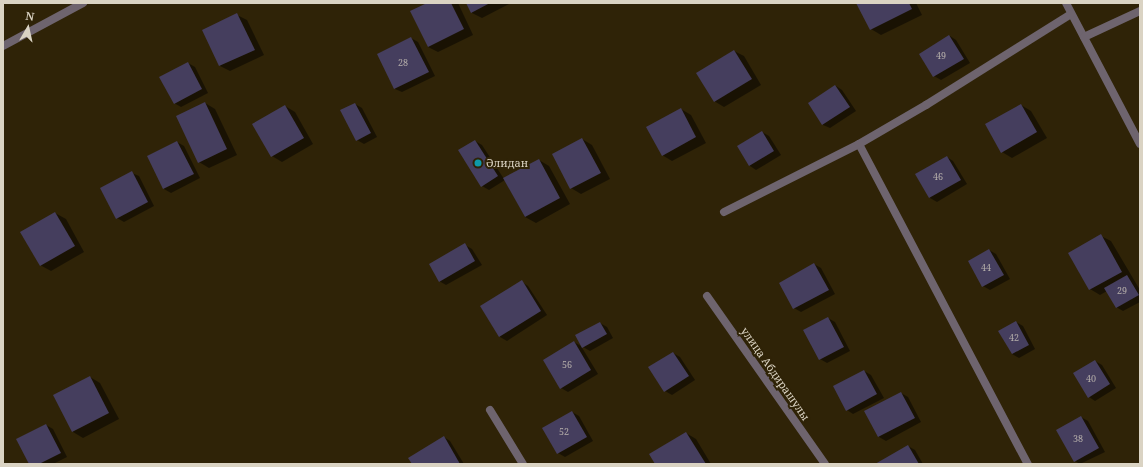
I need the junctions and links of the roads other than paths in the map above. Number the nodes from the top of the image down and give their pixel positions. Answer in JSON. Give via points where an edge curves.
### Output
{"nodes":[{"id":1,"x":83,"y":3,"type":"edge"},
{"id":2,"x":1066,"y":3,"type":"edge"},
{"id":3,"x":1140,"y":12,"type":"edge"},
{"id":4,"x":1071,"y":14,"type":"junction"},
{"id":5,"x":1084,"y":37,"type":"junction"},
{"id":6,"x":3,"y":46,"type":"edge"},
{"id":7,"x":859,"y":144,"type":"junction"},
{"id":8,"x":1140,"y":144,"type":"edge"},
{"id":9,"x":724,"y":212,"type":"dead end"},
{"id":10,"x":707,"y":296,"type":"dead end"},
{"id":11,"x":490,"y":410,"type":"dead end"},
{"id":12,"x":523,"y":464,"type":"edge"},
{"id":13,"x":825,"y":464,"type":"edge"},
{"id":14,"x":1028,"y":464,"type":"edge"}],
"edges":[{"from":1,"to":6,"type":"street"},
{"from":2,"to":4,"type":"street"},
{"from":3,"to":5,"type":"street"},
{"from":4,"to":5,"type":"street"},
{"from":4,"to":7,"type":"street","via":[[926,106]]},
{"from":5,"to":8,"type":"street"},
{"from":7,"to":9,"type":"street"},
{"from":7,"to":14,"type":"street"},
{"from":10,"to":13,"type":"street","name":"улица Абдирашулы"},
{"from":11,"to":12,"type":"street"}]}
